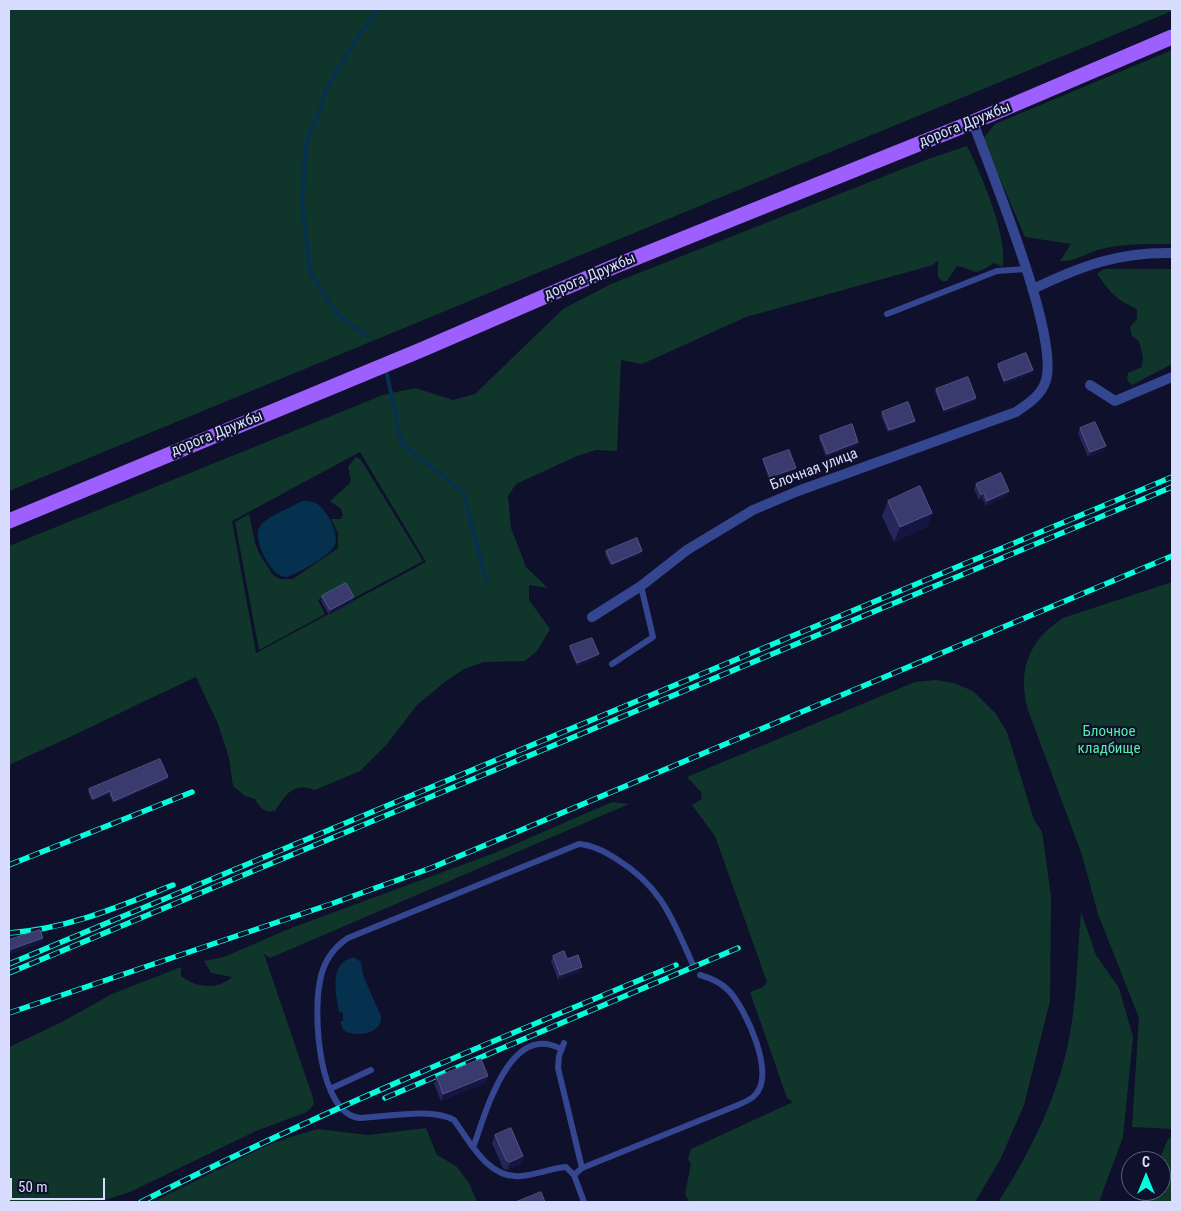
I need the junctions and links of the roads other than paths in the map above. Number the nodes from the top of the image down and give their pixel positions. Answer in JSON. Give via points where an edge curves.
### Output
{"nodes":[{"id":1,"x":1172,"y":37,"type":"edge"},
{"id":2,"x":973,"y":122,"type":"junction"},
{"id":3,"x":1172,"y":253,"type":"edge"},
{"id":4,"x":1026,"y":269,"type":"junction"},
{"id":5,"x":1033,"y":289,"type":"junction"},
{"id":6,"x":887,"y":314,"type":"dead end"},
{"id":7,"x":1172,"y":377,"type":"edge"},
{"id":8,"x":1090,"y":385,"type":"dead end"},
{"id":9,"x":9,"y":520,"type":"edge"},
{"id":10,"x":642,"y":586,"type":"junction"},
{"id":11,"x":592,"y":617,"type":"dead end"},
{"id":12,"x":612,"y":664,"type":"dead end"},
{"id":13,"x":694,"y":967,"type":"dead end"},
{"id":14,"x":700,"y":975,"type":"dead end"},
{"id":15,"x":371,"y":1070,"type":"dead end"},
{"id":16,"x":330,"y":1089,"type":"junction"},
{"id":17,"x":474,"y":1145,"type":"junction"},
{"id":18,"x":582,"y":1168,"type":"junction"},
{"id":19,"x":574,"y":1175,"type":"junction"},
{"id":20,"x":584,"y":1202,"type":"edge"}],
"edges":[{"from":1,"to":2,"type":"main road","name":"дорога Дружбы"},
{"from":2,"to":4,"type":"street"},
{"from":2,"to":9,"type":"main road","name":"дорога Дружбы","via":[[613,267]]},
{"from":3,"to":5,"type":"street","via":[[1105,259]]},
{"from":4,"to":5,"type":"street"},
{"from":4,"to":6,"type":"lane","via":[[997,271]]},
{"from":5,"to":10,"type":"street","name":"Блочная улица","via":[[1047,349],[1048,370],[1036,398],[1016,412],[753,510],[687,550]]},
{"from":7,"to":8,"type":"street","via":[[1115,401]]},
{"from":10,"to":11,"type":"street","name":"Блочная улица"},
{"from":10,"to":12,"type":"lane","via":[[653,637]]},
{"from":13,"to":16,"type":"lane","via":[[663,902],[645,879],[602,851],[588,845],[572,845],[364,931],[336,947],[326,961],[318,1000],[322,1059]]},
{"from":14,"to":18,"type":"lane","via":[[724,986],[741,1008],[761,1058],[763,1075],[755,1096]]},
{"from":15,"to":16,"type":"lane"},
{"from":16,"to":17,"type":"lane","via":[[343,1112],[353,1117],[442,1115],[454,1120]]},
{"from":17,"to":18,"type":"lane","via":[[498,1080],[510,1064],[537,1043],[547,1042],[562,1046],[558,1068]]},
{"from":17,"to":19,"type":"lane","via":[[492,1168],[507,1176],[527,1176],[566,1167]]},
{"from":18,"to":19,"type":"lane"},
{"from":19,"to":20,"type":"lane"}]}
